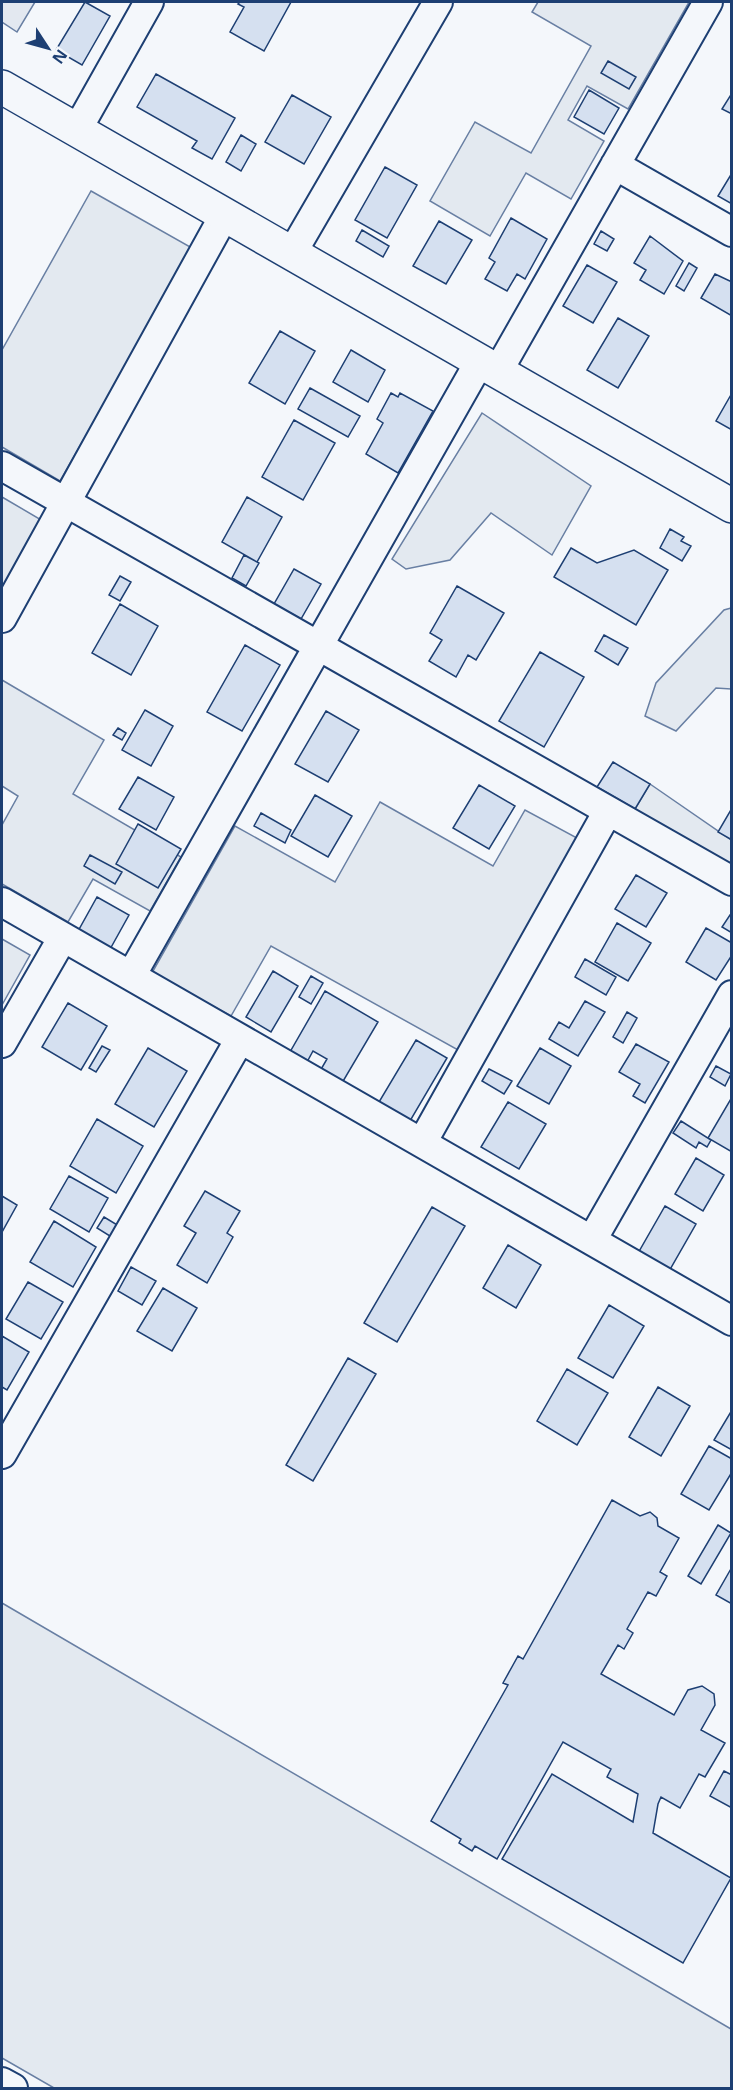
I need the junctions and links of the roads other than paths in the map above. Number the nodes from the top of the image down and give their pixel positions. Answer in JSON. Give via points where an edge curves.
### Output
{"nodes":[{"id":1,"x":149,"y":2,"type":"edge"},
{"id":2,"x":438,"y":2,"type":"edge"},
{"id":3,"x":708,"y":2,"type":"edge"},
{"id":4,"x":2,"y":87,"type":"edge"},
{"id":5,"x":77,"y":130,"type":"junction"},
{"id":6,"x":615,"y":165,"type":"junction"},
{"id":7,"x":225,"y":214,"type":"junction"},
{"id":8,"x":732,"y":232,"type":"edge"},
{"id":9,"x":292,"y":253,"type":"junction"},
{"id":10,"x":489,"y":366,"type":"junction"},
{"id":11,"x":2,"y":466,"type":"edge"},
{"id":12,"x":67,"y":503,"type":"junction"},
{"id":13,"x":732,"y":506,"type":"edge"},
{"id":14,"x":2,"y":618,"type":"edge"},
{"id":15,"x":319,"y":646,"type":"junction"},
{"id":16,"x":608,"y":811,"type":"junction"},
{"id":17,"x":732,"y":881,"type":"edge"},
{"id":18,"x":2,"y":902,"type":"edge"},
{"id":19,"x":63,"y":937,"type":"junction"},
{"id":20,"x":131,"y":976,"type":"junction"},
{"id":21,"x":732,"y":995,"type":"edge"},
{"id":22,"x":240,"y":1038,"type":"junction"},
{"id":23,"x":2,"y":1043,"type":"edge"},
{"id":24,"x":422,"y":1143,"type":"junction"},
{"id":25,"x":592,"y":1240,"type":"junction"},
{"id":26,"x":732,"y":1321,"type":"edge"},
{"id":27,"x":2,"y":1454,"type":"edge"},
{"id":28,"x":2,"y":2082,"type":"edge"},
{"id":29,"x":13,"y":2088,"type":"edge"}],
"edges":[{"from":1,"to":5,"type":"street"},
{"from":2,"to":9,"type":"street"},
{"from":3,"to":6,"type":"street"},
{"from":4,"to":5,"type":"street"},
{"from":5,"to":7,"type":"street"},
{"from":6,"to":8,"type":"street"},
{"from":6,"to":10,"type":"street"},
{"from":7,"to":9,"type":"street"},
{"from":7,"to":12,"type":"street"},
{"from":9,"to":10,"type":"street"},
{"from":10,"to":13,"type":"street"},
{"from":10,"to":15,"type":"street"},
{"from":11,"to":12,"type":"street"},
{"from":12,"to":14,"type":"street"},
{"from":12,"to":15,"type":"street"},
{"from":15,"to":16,"type":"street"},
{"from":15,"to":20,"type":"street"},
{"from":16,"to":17,"type":"street"},
{"from":16,"to":24,"type":"street"},
{"from":18,"to":19,"type":"street"},
{"from":19,"to":20,"type":"street"},
{"from":19,"to":23,"type":"street"},
{"from":20,"to":22,"type":"street"},
{"from":21,"to":25,"type":"street"},
{"from":22,"to":24,"type":"street"},
{"from":22,"to":27,"type":"street"},
{"from":24,"to":25,"type":"street"},
{"from":25,"to":26,"type":"street"},
{"from":28,"to":29,"type":"street"}]}
